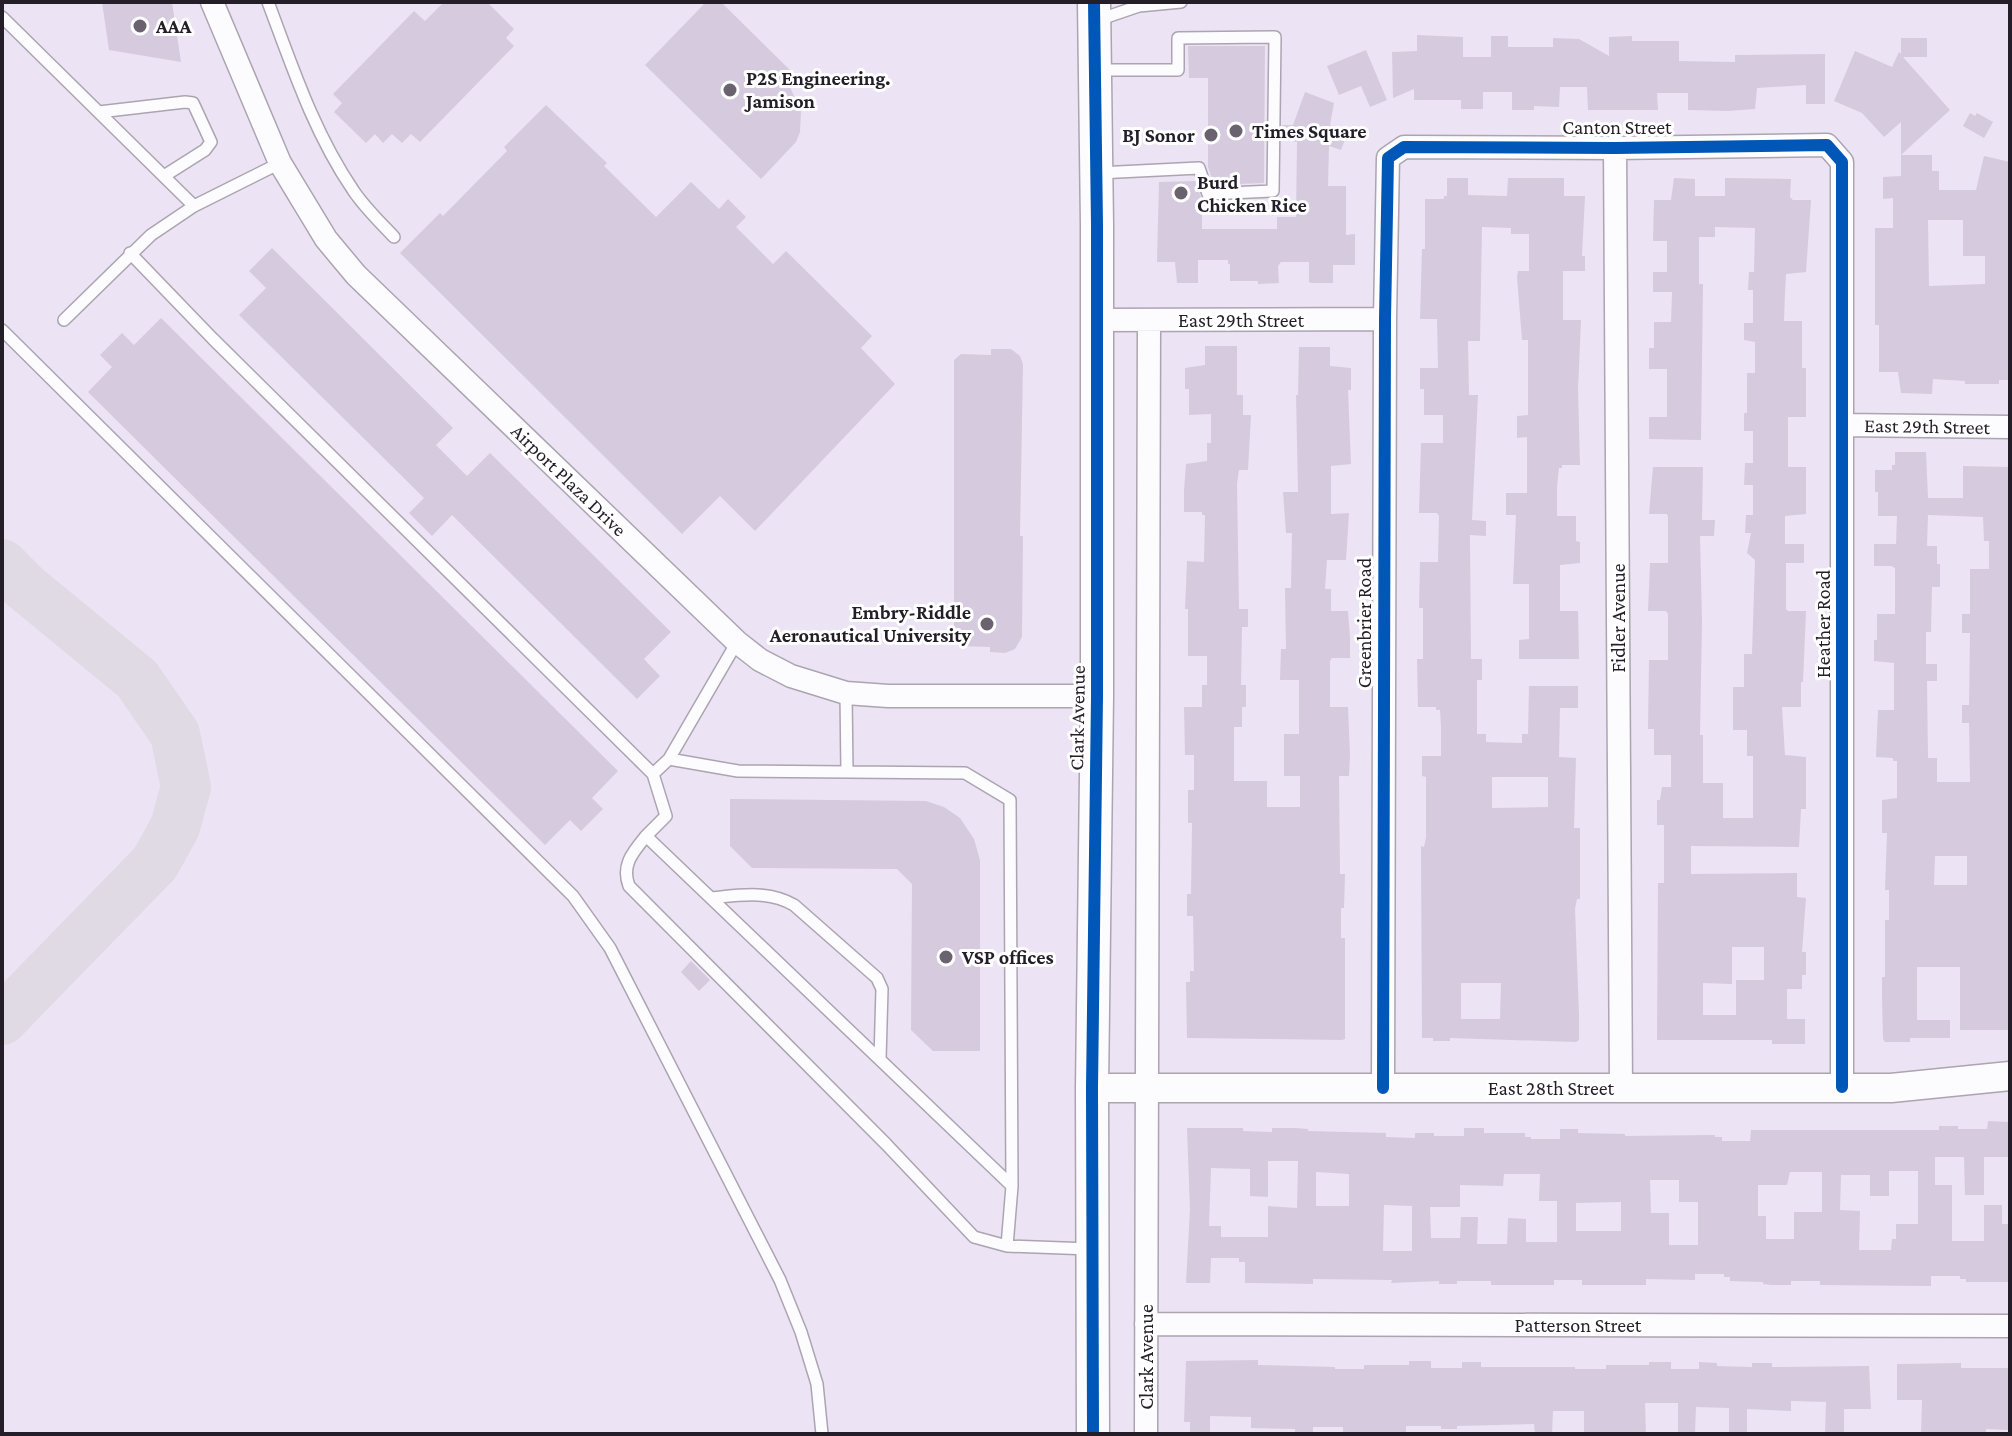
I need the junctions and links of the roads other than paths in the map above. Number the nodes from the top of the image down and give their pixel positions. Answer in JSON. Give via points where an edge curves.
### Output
{"nodes":[{"id":1,"x":212,"y":2,"type":"edge"},
{"id":2,"x":268,"y":2,"type":"edge"},
{"id":3,"x":1181,"y":2,"type":"edge"},
{"id":4,"x":1094,"y":11,"type":"edge"},
{"id":5,"x":2,"y":17,"type":"edge"},
{"id":6,"x":1095,"y":70,"type":"junction"},
{"id":7,"x":99,"y":112,"type":"junction"},
{"id":8,"x":1615,"y":148,"type":"junction"},
{"id":9,"x":1388,"y":158,"type":"joint"},
{"id":10,"x":1842,"y":162,"type":"joint"},
{"id":11,"x":280,"y":163,"type":"junction"},
{"id":12,"x":1096,"y":173,"type":"junction"},
{"id":13,"x":164,"y":176,"type":"junction"},
{"id":14,"x":194,"y":206,"type":"junction"},
{"id":15,"x":394,"y":237,"type":"dead end"},
{"id":16,"x":130,"y":253,"type":"junction"},
{"id":17,"x":1385,"y":319,"type":"junction"},
{"id":18,"x":64,"y":320,"type":"dead end"},
{"id":19,"x":1097,"y":320,"type":"junction"},
{"id":20,"x":1149,"y":321,"type":"junction"},
{"id":21,"x":2,"y":330,"type":"edge"},
{"id":22,"x":1843,"y":425,"type":"junction"},
{"id":23,"x":2010,"y":427,"type":"edge"},
{"id":24,"x":737,"y":642,"type":"junction"},
{"id":25,"x":846,"y":693,"type":"junction"},
{"id":26,"x":1097,"y":696,"type":"junction"},
{"id":27,"x":669,"y":759,"type":"junction"},
{"id":28,"x":847,"y":772,"type":"junction"},
{"id":29,"x":653,"y":774,"type":"junction"},
{"id":30,"x":646,"y":836,"type":"junction"},
{"id":31,"x":711,"y":898,"type":"junction"},
{"id":32,"x":880,"y":1059,"type":"junction"},
{"id":33,"x":2010,"y":1076,"type":"edge"},
{"id":34,"x":1146,"y":1087,"type":"junction"},
{"id":35,"x":1842,"y":1087,"type":"junction"},
{"id":36,"x":1092,"y":1088,"type":"junction"},
{"id":37,"x":1383,"y":1088,"type":"junction"},
{"id":38,"x":1621,"y":1089,"type":"junction"},
{"id":39,"x":1012,"y":1186,"type":"junction"},
{"id":40,"x":1007,"y":1246,"type":"junction"},
{"id":41,"x":1093,"y":1249,"type":"junction"},
{"id":42,"x":1146,"y":1324,"type":"junction"},
{"id":43,"x":2010,"y":1326,"type":"edge"},
{"id":44,"x":822,"y":1434,"type":"edge"},
{"id":45,"x":1093,"y":1434,"type":"edge"},
{"id":46,"x":1146,"y":1434,"type":"edge"}],
"edges":[{"from":1,"to":11,"type":"street","name":"Airport Plaza Drive"},
{"from":2,"to":15,"type":"lane","via":[[332,154],[354,192]]},
{"from":3,"to":4,"type":"lane"},
{"from":4,"to":6,"type":"main road","name":"Clark Avenue"},
{"from":5,"to":7,"type":"lane"},
{"from":6,"to":12,"type":"main road","name":"Clark Avenue"},
{"from":6,"to":12,"type":"lane","via":[[1178,70],[1178,38],[1275,37],[1273,191],[1208,194],[1199,168]]},
{"from":7,"to":13,"type":"lane"},
{"from":7,"to":13,"type":"lane","via":[[193,103],[211,142]]},
{"from":8,"to":9,"type":"street","name":"Canton Street","via":[[1404,147]]},
{"from":8,"to":10,"type":"street","name":"Canton Street","via":[[1827,145]]},
{"from":8,"to":38,"type":"street","name":"Fidler Avenue"},
{"from":9,"to":17,"type":"street","name":"Greenbrier Road"},
{"from":10,"to":22,"type":"street","name":"Heather Road"},
{"from":11,"to":14,"type":"lane"},
{"from":11,"to":24,"type":"street","name":"Airport Plaza Drive","via":[[326,239],[356,275]]},
{"from":12,"to":19,"type":"main road","name":"Clark Avenue"},
{"from":13,"to":14,"type":"lane"},
{"from":14,"to":16,"type":"lane"},
{"from":16,"to":18,"type":"lane"},
{"from":16,"to":29,"type":"lane"},
{"from":17,"to":20,"type":"street","name":"East 29th Street"},
{"from":17,"to":37,"type":"street","name":"Greenbrier Road"},
{"from":19,"to":20,"type":"street","name":"East 29th Street"},
{"from":19,"to":26,"type":"main road","name":"Clark Avenue"},
{"from":20,"to":34,"type":"street","name":"Clark Avenue"},
{"from":21,"to":44,"type":"lane","via":[[593,921],[780,1280],[817,1384]]},
{"from":22,"to":23,"type":"street","name":"East 29th Street"},
{"from":22,"to":35,"type":"street","name":"Heather Road"},
{"from":24,"to":25,"type":"street","name":"Airport Plaza Drive","via":[[791,676]]},
{"from":24,"to":27,"type":"lane"},
{"from":25,"to":26,"type":"street","name":"Airport Plaza Drive"},
{"from":25,"to":28,"type":"lane"},
{"from":26,"to":36,"type":"main road","name":"Clark Avenue"},
{"from":27,"to":28,"type":"lane","via":[[738,771]]},
{"from":27,"to":29,"type":"lane"},
{"from":28,"to":39,"type":"lane","via":[[965,773],[1010,800]]},
{"from":29,"to":30,"type":"lane","via":[[666,816]]},
{"from":30,"to":31,"type":"lane"},
{"from":30,"to":40,"type":"lane","via":[[627,863],[624,875],[629,886],[974,1237]]},
{"from":31,"to":32,"type":"lane"},
{"from":31,"to":32,"type":"lane","via":[[779,896],[877,978],[882,989]]},
{"from":32,"to":39,"type":"lane"},
{"from":33,"to":35,"type":"street","name":"East 28th Street","via":[[1891,1088]]},
{"from":34,"to":36,"type":"street","name":"East 28th Street"},
{"from":34,"to":37,"type":"street","name":"East 28th Street"},
{"from":34,"to":42,"type":"street","name":"Clark Avenue"},
{"from":35,"to":38,"type":"street","name":"East 28th Street"},
{"from":36,"to":41,"type":"main road","name":"Clark Avenue"},
{"from":37,"to":38,"type":"street","name":"East 28th Street"},
{"from":39,"to":40,"type":"lane"},
{"from":40,"to":41,"type":"lane"},
{"from":41,"to":45,"type":"main road","name":"Clark Avenue"},
{"from":42,"to":43,"type":"street","name":"Patterson Street"},
{"from":42,"to":46,"type":"street","name":"Clark Avenue"}]}
